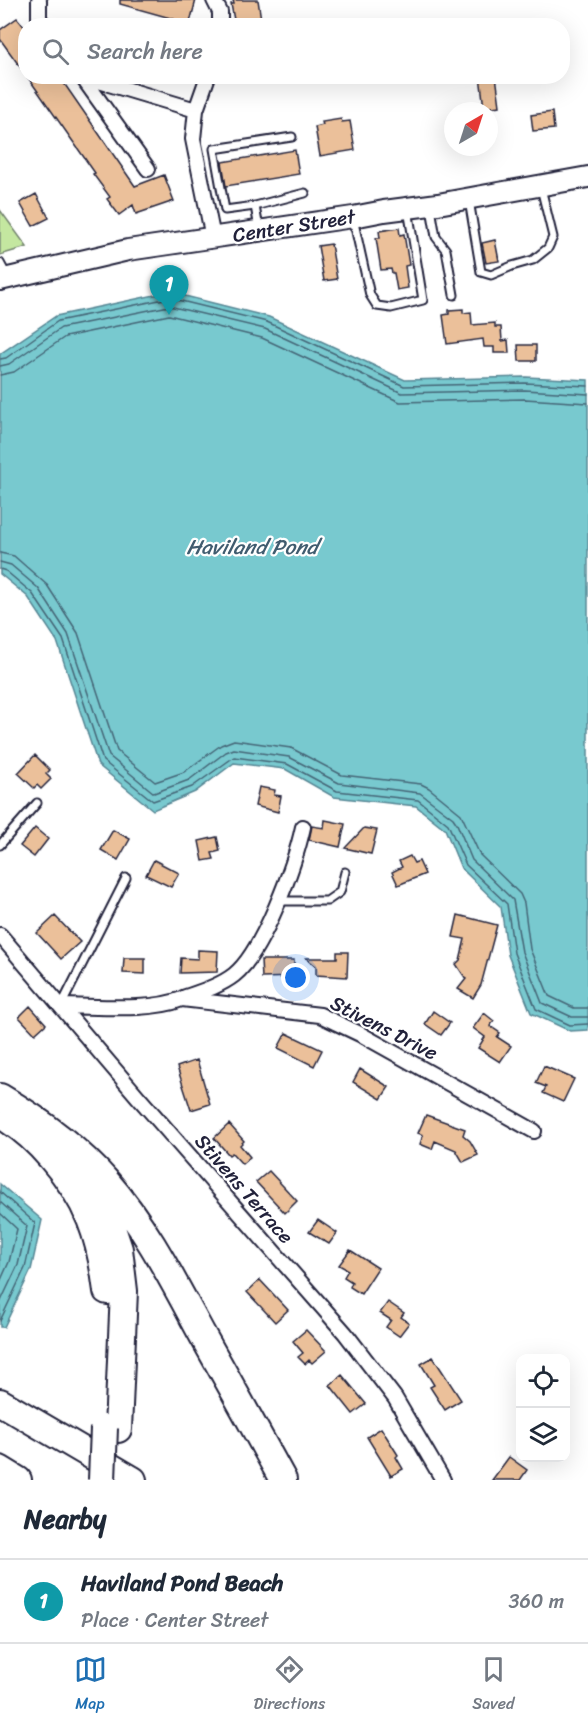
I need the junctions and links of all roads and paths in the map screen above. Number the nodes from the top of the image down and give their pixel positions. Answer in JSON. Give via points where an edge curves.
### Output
{"nodes":[{"id":1,"x":39,"y":0,"type":"edge"},
{"id":2,"x":214,"y":0,"type":"edge"},
{"id":3,"x":39,"y":18,"type":"edge"},
{"id":4,"x":220,"y":18,"type":"edge"},
{"id":5,"x":87,"y":84,"type":"edge"},
{"id":6,"x":106,"y":84,"type":"edge"},
{"id":7,"x":205,"y":84,"type":"edge"},
{"id":8,"x":196,"y":110,"type":"junction"},
{"id":9,"x":292,"y":137,"type":"dead end"},
{"id":10,"x":148,"y":169,"type":"dead end"},
{"id":11,"x":588,"y":177,"type":"edge"},
{"id":12,"x":541,"y":185,"type":"junction"},
{"id":13,"x":304,"y":193,"type":"dead end"},
{"id":14,"x":468,"y":199,"type":"junction"},
{"id":15,"x":255,"y":206,"type":"junction"},
{"id":16,"x":431,"y":206,"type":"junction"},
{"id":17,"x":408,"y":209,"type":"junction"},
{"id":18,"x":353,"y":217,"type":"junction"},
{"id":19,"x":260,"y":231,"type":"junction"},
{"id":20,"x":213,"y":238,"type":"junction"},
{"id":21,"x":3,"y":273,"type":"edge"},
{"id":22,"x":454,"y":295,"type":"dead end"},
{"id":23,"x":37,"y":803,"type":"dead end"},
{"id":24,"x":303,"y":827,"type":"dead end"},
{"id":25,"x":0,"y":845,"type":"edge"},
{"id":26,"x":345,"y":872,"type":"dead end"},
{"id":27,"x":126,"y":878,"type":"dead end"},
{"id":28,"x":278,"y":901,"type":"junction"},
{"id":29,"x":0,"y":935,"type":"edge"},
{"id":30,"x":182,"y":999,"type":"junction"},
{"id":31,"x":61,"y":1006,"type":"junction"},
{"id":32,"x":0,"y":1103,"type":"edge"},
{"id":33,"x":534,"y":1131,"type":"dead end"},
{"id":34,"x":0,"y":1402,"type":"edge"},
{"id":35,"x":111,"y":1429,"type":"junction"},
{"id":36,"x":0,"y":1469,"type":"edge"},
{"id":37,"x":18,"y":1480,"type":"edge"},
{"id":38,"x":102,"y":1480,"type":"edge"},
{"id":39,"x":117,"y":1480,"type":"edge"},
{"id":40,"x":133,"y":1480,"type":"edge"},
{"id":41,"x":283,"y":1480,"type":"edge"},
{"id":42,"x":443,"y":1480,"type":"edge"}],
"edges":[{"from":1,"to":3,"type":"street"},
{"from":2,"to":4,"type":"street"},
{"from":5,"to":10,"type":"street"},
{"from":6,"to":8,"type":"street"},
{"from":7,"to":8,"type":"street"},
{"from":8,"to":20,"type":"street","via":[[193,139]]},
{"from":9,"to":15,"type":"lane","via":[[214,149],[225,210]]},
{"from":11,"to":12,"type":"main road","name":"Center Street"},
{"from":12,"to":14,"type":"main road","name":"Center Street"},
{"from":12,"to":14,"type":"lane","via":[[553,237],[548,248],[533,260],[491,275],[481,272]]},
{"from":13,"to":15,"type":"lane"},
{"from":14,"to":16,"type":"main road","name":"Center Street"},
{"from":15,"to":19,"type":"lane"},
{"from":16,"to":17,"type":"main road","name":"Center Street"},
{"from":16,"to":22,"type":"lane","via":[[436,237],[446,250]]},
{"from":17,"to":18,"type":"main road","name":"Center Street"},
{"from":17,"to":18,"type":"lane","via":[[423,300],[391,308],[377,306],[370,295]]},
{"from":18,"to":19,"type":"main road","name":"Center Street"},
{"from":19,"to":20,"type":"main road","name":"Center Street"},
{"from":20,"to":21,"type":"main road","name":"Center Street"},
{"from":23,"to":25,"type":"lane"},
{"from":24,"to":28,"type":"street"},
{"from":26,"to":28,"type":"lane","via":[[340,892],[327,901]]},
{"from":27,"to":31,"type":"lane"},
{"from":28,"to":30,"type":"street","via":[[251,955],[235,975]]},
{"from":29,"to":31,"type":"street","name":"Stivens Terrace"},
{"from":30,"to":31,"type":"street","name":"Stivens Drive","via":[[122,1007]]},
{"from":30,"to":33,"type":"street","name":"Stivens Drive","via":[[320,1015]]},
{"from":31,"to":42,"type":"street","name":"Stivens Terrace","via":[[345,1333],[395,1398]]},
{"from":32,"to":35,"type":"highway","via":[[36,1122],[69,1154],[94,1188],[109,1219],[119,1249],[124,1291]]},
{"from":32,"to":41,"type":"highway","via":[[34,1118],[68,1145],[124,1204],[168,1271]]},
{"from":34,"to":40,"type":"highway"},
{"from":35,"to":38,"type":"highway","bridge":true},
{"from":35,"to":39,"type":"highway"},
{"from":36,"to":37,"type":"highway"}]}
